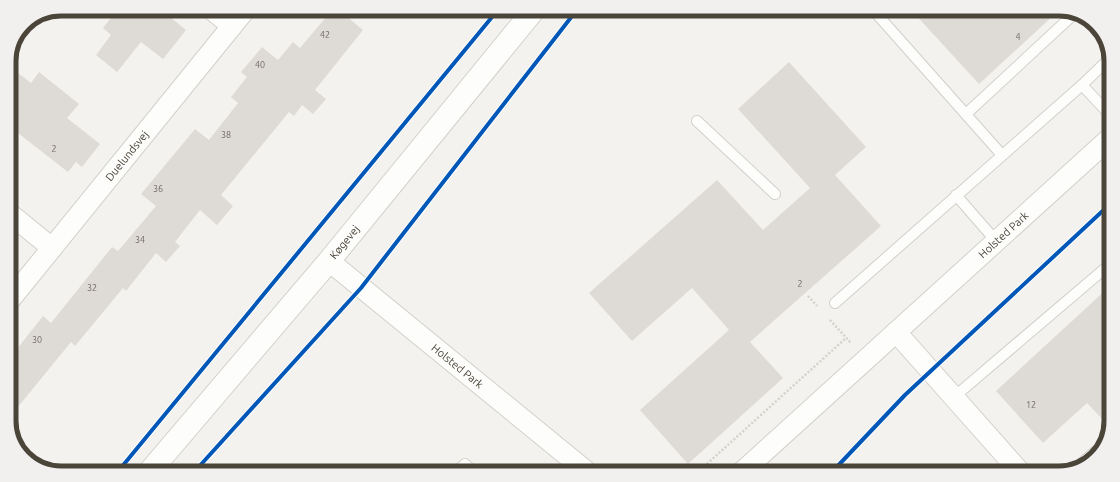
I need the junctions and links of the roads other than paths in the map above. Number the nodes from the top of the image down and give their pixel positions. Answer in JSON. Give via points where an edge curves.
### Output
{"nodes":[{"id":1,"x":220,"y":16,"type":"edge"},
{"id":2,"x":240,"y":16,"type":"edge"},
{"id":3,"x":529,"y":16,"type":"edge"},
{"id":4,"x":879,"y":16,"type":"edge"},
{"id":5,"x":1070,"y":18,"type":"edge"},
{"id":6,"x":232,"y":26,"type":"junction"},
{"id":7,"x":1104,"y":63,"type":"edge"},
{"id":8,"x":1082,"y":85,"type":"junction"},
{"id":9,"x":1104,"y":109,"type":"edge"},
{"id":10,"x":966,"y":114,"type":"junction"},
{"id":11,"x":697,"y":121,"type":"dead end"},
{"id":12,"x":1104,"y":143,"type":"edge"},
{"id":13,"x":1002,"y":155,"type":"junction"},
{"id":14,"x":775,"y":194,"type":"dead end"},
{"id":15,"x":956,"y":195,"type":"junction"},
{"id":16,"x":16,"y":219,"type":"edge"},
{"id":17,"x":996,"y":241,"type":"junction"},
{"id":18,"x":52,"y":248,"type":"junction"},
{"id":19,"x":329,"y":262,"type":"junction"},
{"id":20,"x":1104,"y":269,"type":"edge"},
{"id":21,"x":16,"y":292,"type":"edge"},
{"id":22,"x":835,"y":303,"type":"dead end"},
{"id":23,"x":896,"y":332,"type":"junction"},
{"id":24,"x":954,"y":397,"type":"junction"},
{"id":25,"x":154,"y":466,"type":"edge"},
{"id":26,"x":580,"y":466,"type":"edge"},
{"id":27,"x":749,"y":466,"type":"edge"},
{"id":28,"x":1008,"y":466,"type":"edge"}],
"edges":[{"from":1,"to":6,"type":"street"},
{"from":2,"to":6,"type":"street","name":"Duelundsvej"},
{"from":3,"to":19,"type":"street","name":"Køgevej"},
{"from":4,"to":10,"type":"lane"},
{"from":5,"to":10,"type":"lane"},
{"from":6,"to":18,"type":"street","name":"Duelundsvej"},
{"from":7,"to":8,"type":"lane"},
{"from":8,"to":9,"type":"lane"},
{"from":8,"to":13,"type":"lane"},
{"from":10,"to":13,"type":"lane"},
{"from":11,"to":14,"type":"lane"},
{"from":12,"to":17,"type":"street","name":"Holsted Park"},
{"from":13,"to":15,"type":"lane"},
{"from":15,"to":17,"type":"lane"},
{"from":15,"to":22,"type":"lane"},
{"from":16,"to":18,"type":"street"},
{"from":17,"to":23,"type":"street","name":"Holsted Park"},
{"from":18,"to":21,"type":"street","name":"Duelundsvej"},
{"from":19,"to":25,"type":"street","name":"Køgevej"},
{"from":19,"to":26,"type":"street","name":"Holsted Park"},
{"from":20,"to":24,"type":"lane"},
{"from":23,"to":24,"type":"street"},
{"from":23,"to":27,"type":"street","name":"Holsted Park"},
{"from":24,"to":28,"type":"street"}]}
